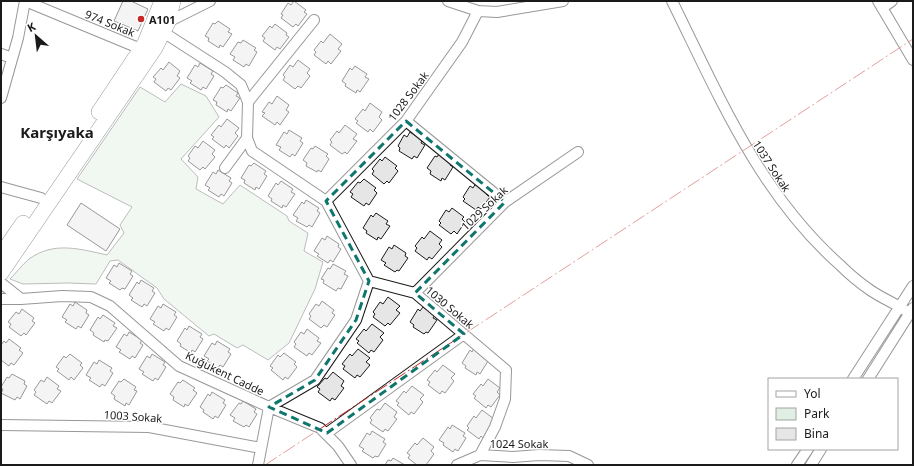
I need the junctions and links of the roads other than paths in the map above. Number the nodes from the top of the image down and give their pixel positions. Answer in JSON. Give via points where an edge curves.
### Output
{"nodes":[{"id":1,"x":25,"y":1,"type":"edge"},
{"id":2,"x":162,"y":1,"type":"edge"},
{"id":3,"x":173,"y":1,"type":"edge"},
{"id":4,"x":210,"y":1,"type":"edge"},
{"id":5,"x":448,"y":1,"type":"edge"},
{"id":6,"x":563,"y":1,"type":"edge"},
{"id":7,"x":672,"y":1,"type":"edge"},
{"id":8,"x":892,"y":1,"type":"edge"},
{"id":9,"x":880,"y":4,"type":"edge"},
{"id":10,"x":478,"y":11,"type":"junction"},
{"id":11,"x":314,"y":20,"type":"dead end"},
{"id":12,"x":165,"y":27,"type":"junction"},
{"id":13,"x":141,"y":49,"type":"junction"},
{"id":14,"x":1,"y":54,"type":"edge"},
{"id":15,"x":12,"y":58,"type":"junction"},
{"id":16,"x":913,"y":60,"type":"edge"},
{"id":17,"x":1,"y":98,"type":"edge"},
{"id":18,"x":248,"y":102,"type":"junction"},
{"id":19,"x":406,"y":121,"type":"junction"},
{"id":20,"x":247,"y":138,"type":"junction"},
{"id":21,"x":578,"y":152,"type":"dead end"},
{"id":22,"x":225,"y":168,"type":"dead end"},
{"id":23,"x":1,"y":187,"type":"edge"},
{"id":24,"x":41,"y":198,"type":"junction"},
{"id":25,"x":326,"y":201,"type":"junction"},
{"id":26,"x":505,"y":202,"type":"junction"},
{"id":27,"x":1,"y":255,"type":"edge"},
{"id":28,"x":1,"y":273,"type":"edge"},
{"id":29,"x":369,"y":281,"type":"junction"},
{"id":30,"x":1,"y":283,"type":"edge"},
{"id":31,"x":913,"y":286,"type":"edge"},
{"id":32,"x":415,"y":293,"type":"junction"},
{"id":33,"x":1,"y":299,"type":"edge"},
{"id":34,"x":21,"y":299,"type":"junction"},
{"id":35,"x":900,"y":306,"type":"junction"},
{"id":36,"x":911,"y":310,"type":"edge"},
{"id":37,"x":464,"y":334,"type":"junction"},
{"id":38,"x":854,"y":378,"type":"edge"},
{"id":39,"x":869,"y":378,"type":"edge"},
{"id":40,"x":269,"y":407,"type":"junction"},
{"id":41,"x":1,"y":425,"type":"edge"},
{"id":42,"x":327,"y":433,"type":"junction"},
{"id":43,"x":261,"y":448,"type":"junction"},
{"id":44,"x":807,"y":450,"type":"edge"},
{"id":45,"x":820,"y":450,"type":"edge"},
{"id":46,"x":480,"y":455,"type":"junction"},
{"id":47,"x":583,"y":464,"type":"edge"},
{"id":48,"x":258,"y":465,"type":"edge"},
{"id":49,"x":351,"y":465,"type":"edge"},
{"id":50,"x":457,"y":465,"type":"edge"},
{"id":51,"x":797,"y":465,"type":"edge"},
{"id":52,"x":811,"y":465,"type":"edge"}],
"edges":[{"from":1,"to":13,"type":"street","name":"974 Sokak"},
{"from":1,"to":15,"type":"street"},
{"from":2,"to":13,"type":"highway"},
{"from":3,"to":12,"type":"highway"},
{"from":4,"to":12,"type":"street"},
{"from":5,"to":10,"type":"street"},
{"from":6,"to":10,"type":"street","via":[[497,12]]},
{"from":7,"to":35,"type":"street","name":"1037 Sokak","via":[[748,152],[785,207],[812,239],[840,266],[870,290]]},
{"from":8,"to":9,"type":"street"},
{"from":9,"to":16,"type":"street"},
{"from":10,"to":19,"type":"street","name":"1028 Sokak","via":[[462,42]]},
{"from":11,"to":18,"type":"street"},
{"from":12,"to":18,"type":"street","via":[[241,85]]},
{"from":12,"to":28,"type":"highway","via":[[155,48]]},
{"from":13,"to":24,"type":"highway"},
{"from":14,"to":15,"type":"street"},
{"from":15,"to":17,"type":"street"},
{"from":18,"to":20,"type":"street"},
{"from":19,"to":25,"type":"street","name":"1028 Sokak"},
{"from":19,"to":26,"type":"street"},
{"from":20,"to":22,"type":"street"},
{"from":20,"to":25,"type":"street","via":[[252,150]]},
{"from":21,"to":26,"type":"street","name":"1029 Sokak"},
{"from":23,"to":24,"type":"street"},
{"from":24,"to":27,"type":"highway"},
{"from":25,"to":29,"type":"street"},
{"from":26,"to":32,"type":"street","name":"1029 Sokak"},
{"from":29,"to":32,"type":"street","name":"1030 Sokak"},
{"from":29,"to":40,"type":"street","name":"Kuğukent Cadde","via":[[356,320],[316,380]]},
{"from":30,"to":34,"type":"street"},
{"from":31,"to":35,"type":"street"},
{"from":32,"to":37,"type":"street","name":"1030 Sokak"},
{"from":33,"to":34,"type":"street","name":"Kuğukent Cadde"},
{"from":34,"to":40,"type":"street","name":"Kuğukent Cadde","via":[[91,297],[110,306],[179,366]]},
{"from":35,"to":36,"type":"street","name":"1037 Sokak"},
{"from":35,"to":38,"type":"street"},
{"from":36,"to":39,"type":"street"},
{"from":37,"to":42,"type":"street"},
{"from":37,"to":46,"type":"street","name":"1030 Sokak","via":[[506,370],[505,399],[495,427]]},
{"from":40,"to":42,"type":"street"},
{"from":40,"to":43,"type":"street"},
{"from":41,"to":43,"type":"street","name":"1003 Sokak","via":[[148,427]]},
{"from":42,"to":49,"type":"street"},
{"from":43,"to":48,"type":"street"},
{"from":44,"to":51,"type":"street"},
{"from":45,"to":52,"type":"street"},
{"from":46,"to":47,"type":"street","name":"1024 Sokak","via":[[569,456]]},
{"from":46,"to":50,"type":"street","name":"1024 Sokak"}]}
